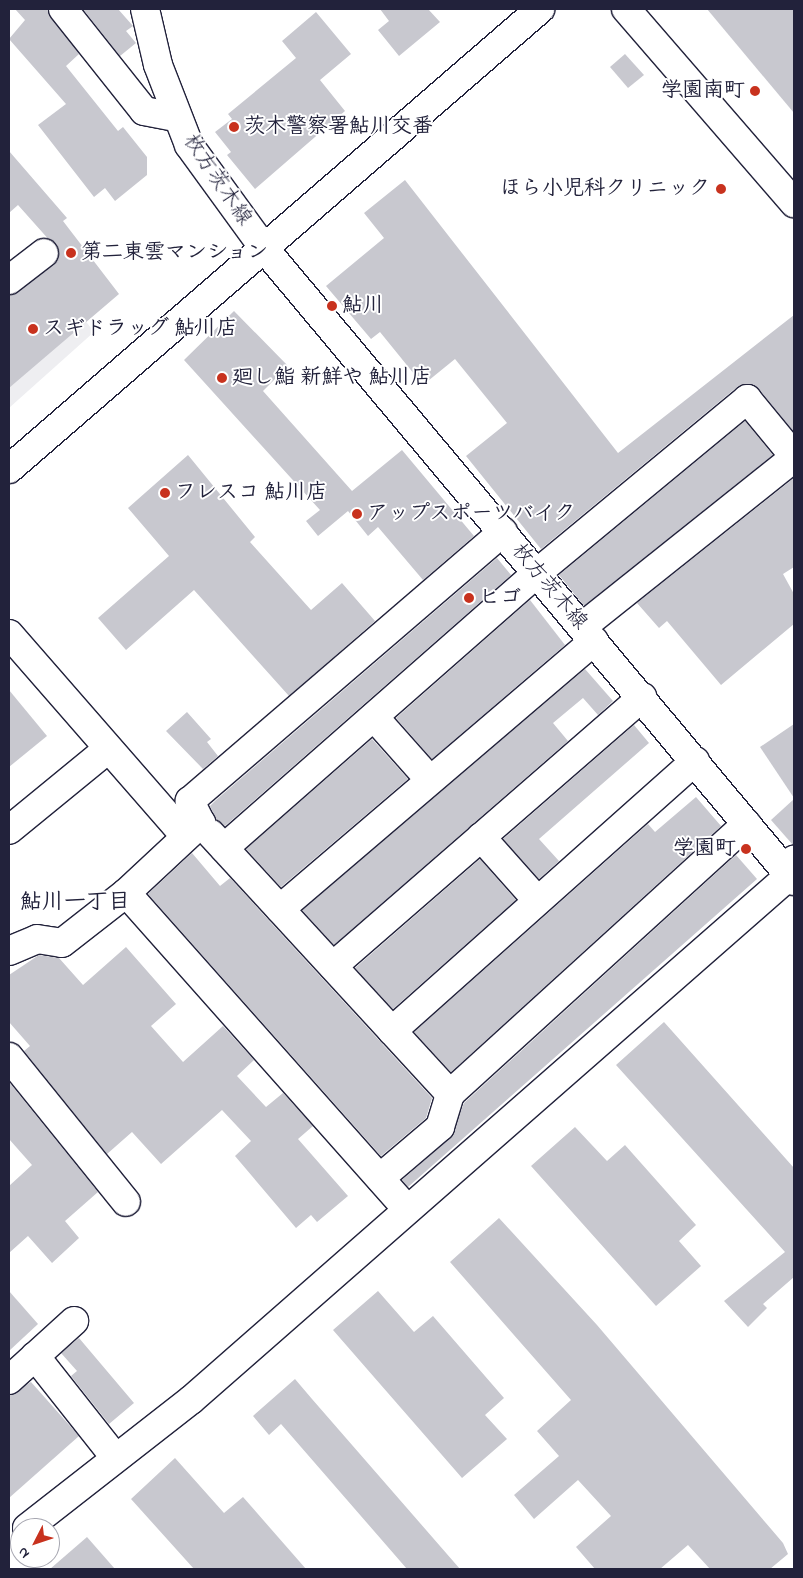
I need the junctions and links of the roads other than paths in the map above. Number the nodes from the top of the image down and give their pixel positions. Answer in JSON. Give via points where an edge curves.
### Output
{"nodes":[{"id":1,"x":63,"y":9,"type":"edge"},
{"id":2,"x":146,"y":9,"type":"edge"},
{"id":3,"x":540,"y":9,"type":"edge"},
{"id":4,"x":626,"y":9,"type":"edge"},
{"id":5,"x":176,"y":117,"type":"junction"},
{"id":6,"x":794,"y":203,"type":"edge"},
{"id":7,"x":263,"y":247,"type":"junction"},
{"id":8,"x":44,"y":254,"type":"dead end"},
{"id":9,"x":9,"y":280,"type":"edge"},
{"id":10,"x":794,"y":457,"type":"edge"},
{"id":11,"x":9,"y":469,"type":"edge"},
{"id":12,"x":503,"y":532,"type":"junction"},
{"id":13,"x":536,"y":573,"type":"junction"},
{"id":14,"x":9,"y":634,"type":"edge"},
{"id":15,"x":588,"y":634,"type":"junction"},
{"id":16,"x":642,"y":698,"type":"junction"},
{"id":17,"x":374,"y":717,"type":"junction"},
{"id":18,"x":108,"y":749,"type":"junction"},
{"id":19,"x":695,"y":761,"type":"junction"},
{"id":20,"x":430,"y":780,"type":"junction"},
{"id":21,"x":747,"y":824,"type":"junction"},
{"id":22,"x":9,"y":830,"type":"edge"},
{"id":23,"x":193,"y":830,"type":"junction"},
{"id":24,"x":481,"y":837,"type":"junction"},
{"id":25,"x":224,"y":848,"type":"junction"},
{"id":26,"x":793,"y":872,"type":"edge"},
{"id":27,"x":126,"y":893,"type":"junction"},
{"id":28,"x":537,"y":900,"type":"junction"},
{"id":29,"x":280,"y":909,"type":"junction"},
{"id":30,"x":9,"y":951,"type":"edge"},
{"id":31,"x":333,"y":966,"type":"junction"},
{"id":32,"x":392,"y":1031,"type":"junction"},
{"id":33,"x":9,"y":1060,"type":"edge"},
{"id":34,"x":450,"y":1094,"type":"junction"},
{"id":35,"x":380,"y":1178,"type":"junction"},
{"id":36,"x":126,"y":1202,"type":"dead end"},
{"id":37,"x":407,"y":1209,"type":"junction"},
{"id":38,"x":74,"y":1321,"type":"dead end"},
{"id":39,"x":35,"y":1356,"type":"junction"},
{"id":40,"x":9,"y":1380,"type":"edge"},
{"id":41,"x":114,"y":1456,"type":"junction"},
{"id":42,"x":39,"y":1518,"type":"edge"}],
"edges":[{"from":1,"to":5,"type":"street","via":[[144,111]]},
{"from":2,"to":5,"type":"street","name":"枚方茨木線","via":[[158,65]]},
{"from":3,"to":7,"type":"street"},
{"from":4,"to":6,"type":"street"},
{"from":5,"to":7,"type":"street","name":"枚方茨木線","via":[[189,145]]},
{"from":7,"to":11,"type":"street"},
{"from":7,"to":12,"type":"street","name":"枚方茨木線"},
{"from":8,"to":9,"type":"street"},
{"from":10,"to":13,"type":"street","via":[[746,399]]},
{"from":10,"to":15,"type":"street"},
{"from":12,"to":13,"type":"street","name":"枚方茨木線"},
{"from":12,"to":23,"type":"street","via":[[190,801]]},
{"from":13,"to":15,"type":"street","name":"枚方茨木線"},
{"from":13,"to":17,"type":"street"},
{"from":14,"to":18,"type":"street"},
{"from":15,"to":16,"type":"street","name":"枚方茨木線"},
{"from":15,"to":20,"type":"street"},
{"from":16,"to":19,"type":"street","name":"枚方茨木線"},
{"from":16,"to":24,"type":"street"},
{"from":17,"to":20,"type":"street"},
{"from":17,"to":25,"type":"street"},
{"from":18,"to":22,"type":"street"},
{"from":18,"to":23,"type":"street"},
{"from":19,"to":21,"type":"street","name":"枚方茨木線"},
{"from":19,"to":28,"type":"street"},
{"from":20,"to":29,"type":"street"},
{"from":21,"to":26,"type":"street","name":"枚方茨木線"},
{"from":21,"to":34,"type":"street"},
{"from":23,"to":25,"type":"street"},
{"from":23,"to":27,"type":"street"},
{"from":24,"to":28,"type":"street"},
{"from":24,"to":31,"type":"street"},
{"from":25,"to":29,"type":"street"},
{"from":26,"to":37,"type":"street"},
{"from":27,"to":30,"type":"street","via":[[62,943],[37,939]]},
{"from":27,"to":35,"type":"street"},
{"from":28,"to":32,"type":"street"},
{"from":29,"to":31,"type":"street"},
{"from":31,"to":32,"type":"street"},
{"from":32,"to":34,"type":"street"},
{"from":33,"to":36,"type":"street"},
{"from":34,"to":35,"type":"street","via":[[440,1127]]},
{"from":35,"to":37,"type":"street"},
{"from":37,"to":41,"type":"street","via":[[191,1400]]},
{"from":38,"to":39,"type":"street"},
{"from":39,"to":40,"type":"street"},
{"from":39,"to":41,"type":"street"},
{"from":41,"to":42,"type":"street"}]}
